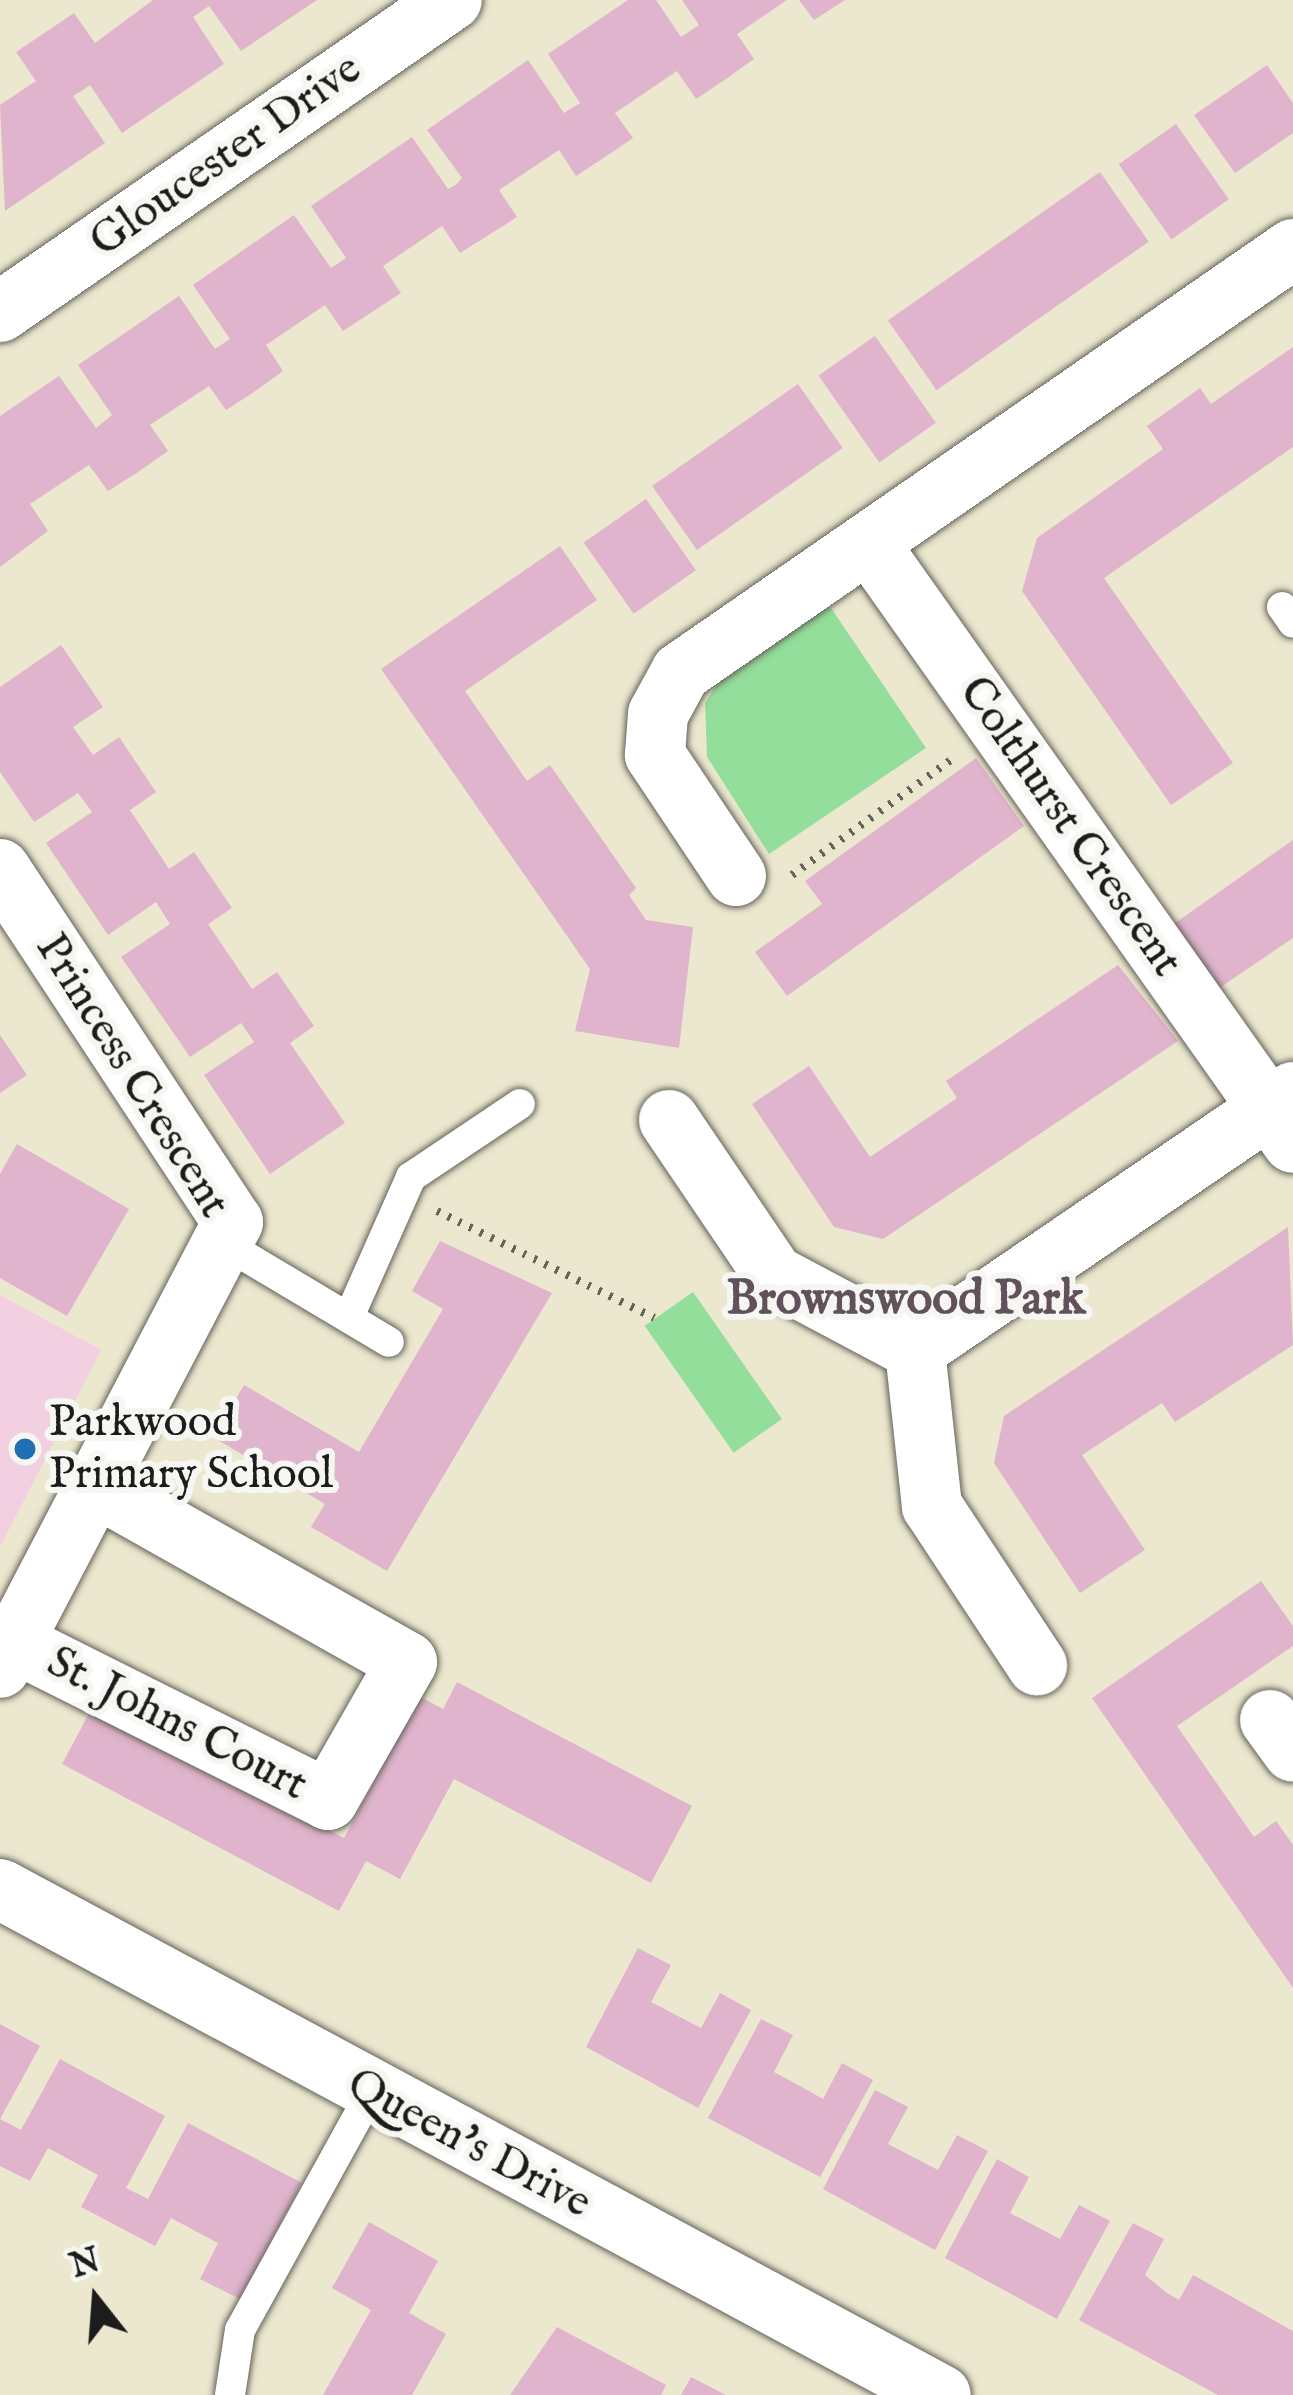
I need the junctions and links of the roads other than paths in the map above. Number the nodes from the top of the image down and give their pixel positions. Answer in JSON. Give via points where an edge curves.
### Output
{"nodes":[{"id":1,"x":452,"y":0,"type":"edge"},
{"id":2,"x":1293,"y":249,"type":"edge"},
{"id":3,"x":0,"y":312,"type":"edge"},
{"id":4,"x":870,"y":545,"type":"junction"},
{"id":5,"x":736,"y":877,"type":"road end"},
{"id":6,"x":9,"y":902,"type":"edge"},
{"id":7,"x":520,"y":1104,"type":"dead end"},
{"id":8,"x":1285,"y":1115,"type":"edge"},
{"id":9,"x":669,"y":1120,"type":"dead end"},
{"id":10,"x":223,"y":1243,"type":"junction"},
{"id":11,"x":349,"y":1317,"type":"junction"},
{"id":12,"x":389,"y":1342,"type":"dead end"},
{"id":13,"x":915,"y":1350,"type":"junction"},
{"id":14,"x":95,"y":1486,"type":"junction"},
{"id":15,"x":8,"y":1655,"type":"edge"},
{"id":16,"x":1037,"y":1665,"type":"dead end"},
{"id":17,"x":0,"y":1889,"type":"edge"},
{"id":18,"x":371,"y":2093,"type":"junction"},
{"id":19,"x":230,"y":2395,"type":"edge"},
{"id":20,"x":941,"y":2395,"type":"edge"}],
"edges":[{"from":1,"to":3,"type":"street","name":"Gloucester Drive"},
{"from":2,"to":4,"type":"street"},
{"from":4,"to":5,"type":"street","via":[[681,672],[658,714],[655,755]]},
{"from":4,"to":8,"type":"street","name":"Colthurst Crescent"},
{"from":6,"to":10,"type":"street","name":"Princess Crescent","via":[[233,1222]]},
{"from":7,"to":11,"type":"lane","via":[[411,1177]]},
{"from":8,"to":13,"type":"street"},
{"from":9,"to":13,"type":"street","via":[[774,1275]]},
{"from":10,"to":11,"type":"lane"},
{"from":10,"to":14,"type":"street","name":"Princess Crescent"},
{"from":11,"to":12,"type":"lane"},
{"from":13,"to":16,"type":"street","via":[[932,1507]]},
{"from":14,"to":15,"type":"street","name":"Princess Crescent"},
{"from":14,"to":15,"type":"street","name":"St. Johns Court","via":[[407,1662],[328,1799]]},
{"from":17,"to":18,"type":"street","name":"Queen's Drive"},
{"from":18,"to":19,"type":"lane","via":[[241,2330]]},
{"from":18,"to":20,"type":"street","name":"Queen's Drive"}]}
